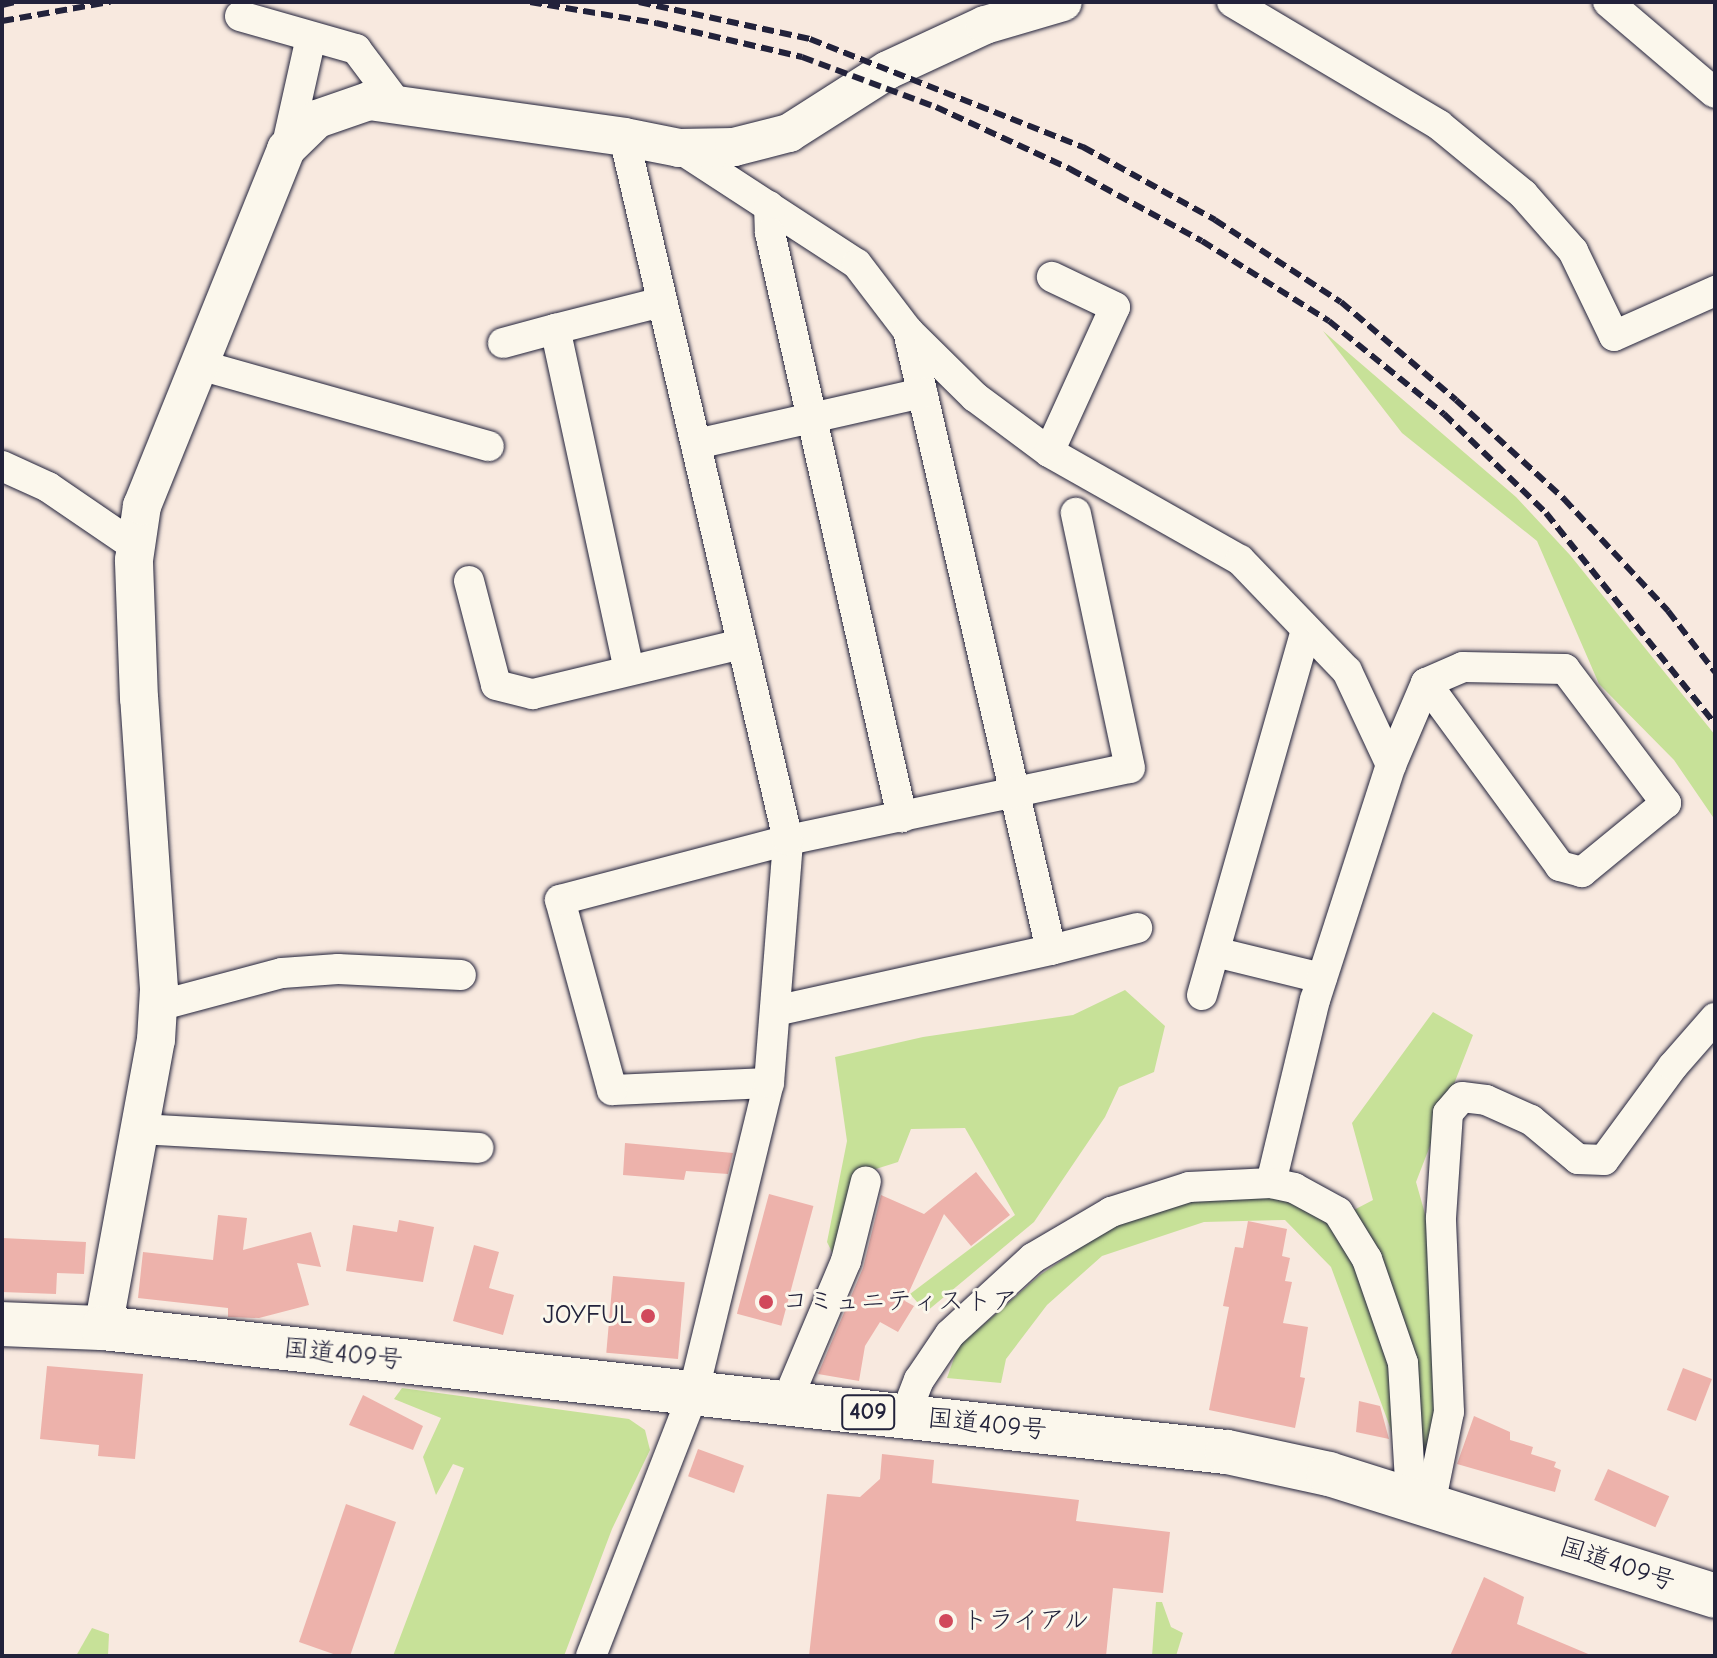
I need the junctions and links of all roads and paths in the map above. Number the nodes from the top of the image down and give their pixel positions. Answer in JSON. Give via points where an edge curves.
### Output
{"nodes":[{"id":1,"x":1063,"y":2,"type":"edge"},
{"id":2,"x":1232,"y":2,"type":"edge"},
{"id":3,"x":1608,"y":2,"type":"edge"},
{"id":4,"x":240,"y":16,"type":"dead end"},
{"id":5,"x":311,"y":37,"type":"junction"},
{"id":6,"x":1715,"y":93,"type":"edge"},
{"id":7,"x":398,"y":105,"type":"junction"},
{"id":8,"x":624,"y":137,"type":"junction"},
{"id":9,"x":679,"y":148,"type":"junction"},
{"id":10,"x":286,"y":149,"type":"junction"},
{"id":11,"x":769,"y":206,"type":"junction"},
{"id":12,"x":1052,"y":277,"type":"dead end"},
{"id":13,"x":1715,"y":291,"type":"edge"},
{"id":14,"x":662,"y":302,"type":"junction"},
{"id":15,"x":555,"y":329,"type":"junction"},
{"id":16,"x":908,"y":331,"type":"junction"},
{"id":17,"x":503,"y":343,"type":"dead end"},
{"id":18,"x":200,"y":365,"type":"junction"},
{"id":19,"x":922,"y":393,"type":"junction"},
{"id":20,"x":814,"y":416,"type":"junction"},
{"id":21,"x":696,"y":444,"type":"junction"},
{"id":22,"x":489,"y":446,"type":"dead end"},
{"id":23,"x":1049,"y":452,"type":"junction"},
{"id":24,"x":2,"y":466,"type":"edge"},
{"id":25,"x":1076,"y":513,"type":"dead end"},
{"id":26,"x":136,"y":547,"type":"junction"},
{"id":27,"x":469,"y":581,"type":"dead end"},
{"id":28,"x":1306,"y":629,"type":"junction"},
{"id":29,"x":742,"y":644,"type":"junction"},
{"id":30,"x":629,"y":670,"type":"junction"},
{"id":31,"x":1426,"y":683,"type":"junction"},
{"id":32,"x":1391,"y":765,"type":"junction"},
{"id":33,"x":1016,"y":792,"type":"junction"},
{"id":34,"x":902,"y":817,"type":"junction"},
{"id":35,"x":788,"y":840,"type":"junction"},
{"id":36,"x":1137,"y":928,"type":"dead end"},
{"id":37,"x":1051,"y":950,"type":"junction"},
{"id":38,"x":1215,"y":952,"type":"junction"},
{"id":39,"x":461,"y":975,"type":"dead end"},
{"id":40,"x":1322,"y":978,"type":"junction"},
{"id":41,"x":1202,"y":995,"type":"dead end"},
{"id":42,"x":158,"y":1006,"type":"junction"},
{"id":43,"x":775,"y":1011,"type":"junction"},
{"id":44,"x":1715,"y":1018,"type":"edge"},
{"id":45,"x":769,"y":1083,"type":"junction"},
{"id":46,"x":141,"y":1129,"type":"junction"},
{"id":47,"x":478,"y":1148,"type":"dead end"},
{"id":48,"x":866,"y":1181,"type":"dead end"},
{"id":49,"x":1271,"y":1183,"type":"junction"},
{"id":50,"x":2,"y":1324,"type":"edge"},
{"id":51,"x":103,"y":1328,"type":"junction"},
{"id":52,"x":693,"y":1394,"type":"junction"},
{"id":53,"x":786,"y":1403,"type":"junction"},
{"id":54,"x":905,"y":1416,"type":"junction"},
{"id":55,"x":1421,"y":1502,"type":"junction"},
{"id":56,"x":1715,"y":1596,"type":"edge"},
{"id":57,"x":591,"y":1656,"type":"edge"}],
"edges":[{"from":1,"to":9,"type":"street","via":[[985,25],[888,70],[789,133],[734,147]]},
{"from":2,"to":13,"type":"street","via":[[1439,125],[1523,194],[1573,251],[1614,336]]},
{"from":3,"to":6,"type":"street"},
{"from":4,"to":5,"type":"street"},
{"from":5,"to":7,"type":"street","via":[[356,49]]},
{"from":5,"to":10,"type":"street"},
{"from":7,"to":8,"type":"street"},
{"from":7,"to":10,"type":"street","via":[[369,101],[317,119]]},
{"from":8,"to":9,"type":"street"},
{"from":8,"to":14,"type":"street"},
{"from":9,"to":11,"type":"street"},
{"from":10,"to":18,"type":"street"},
{"from":11,"to":16,"type":"street","via":[[857,264]]},
{"from":11,"to":20,"type":"street","via":[[770,233]]},
{"from":12,"to":23,"type":"street","via":[[1115,307]]},
{"from":14,"to":15,"type":"street"},
{"from":14,"to":21,"type":"street"},
{"from":15,"to":17,"type":"street"},
{"from":15,"to":30,"type":"street"},
{"from":16,"to":19,"type":"street"},
{"from":16,"to":23,"type":"street","via":[[975,397]]},
{"from":18,"to":22,"type":"street"},
{"from":18,"to":26,"type":"street","via":[[142,506]]},
{"from":19,"to":20,"type":"street"},
{"from":19,"to":33,"type":"street"},
{"from":20,"to":21,"type":"street"},
{"from":20,"to":34,"type":"street"},
{"from":21,"to":29,"type":"street"},
{"from":23,"to":28,"type":"street","via":[[1240,560]]},
{"from":24,"to":26,"type":"street","via":[[48,487]]},
{"from":25,"to":33,"type":"street","via":[[1130,768]]},
{"from":26,"to":42,"type":"street","via":[[139,699]]},
{"from":27,"to":30,"type":"street","via":[[496,685],[533,694]]},
{"from":28,"to":32,"type":"street","via":[[1347,671]]},
{"from":28,"to":38,"type":"street"},
{"from":29,"to":30,"type":"street"},
{"from":29,"to":35,"type":"street"},
{"from":31,"to":31,"type":"street","via":[[1560,866],[1582,872],[1666,803],[1565,669],[1463,667]]},
{"from":31,"to":32,"type":"street"},
{"from":32,"to":40,"type":"street"},
{"from":33,"to":34,"type":"street"},
{"from":33,"to":37,"type":"street"},
{"from":34,"to":35,"type":"street"},
{"from":35,"to":43,"type":"street"},
{"from":35,"to":45,"type":"street","via":[[560,900],[612,1090]]},
{"from":36,"to":37,"type":"street"},
{"from":37,"to":43,"type":"street"},
{"from":38,"to":40,"type":"street"},
{"from":38,"to":41,"type":"street"},
{"from":39,"to":42,"type":"street","via":[[338,969],[282,973]]},
{"from":40,"to":49,"type":"street"},
{"from":42,"to":46,"type":"street"},
{"from":43,"to":45,"type":"street"},
{"from":44,"to":55,"type":"street","via":[[1604,1160],[1578,1159],[1531,1120],[1486,1100],[1462,1097],[1448,1113],[1441,1218],[1449,1412]]},
{"from":45,"to":52,"type":"street"},
{"from":46,"to":47,"type":"street"},
{"from":46,"to":51,"type":"street"},
{"from":48,"to":53,"type":"street","via":[[846,1261]]},
{"from":49,"to":54,"type":"street","via":[[1189,1187],[1111,1212],[1033,1258],[950,1334],[919,1380]]},
{"from":49,"to":55,"type":"street","via":[[1294,1188],[1338,1212],[1367,1259],[1403,1363]]},
{"from":50,"to":51,"type":"highway","name":"国道409号","number":"409"},
{"from":51,"to":52,"type":"highway","name":"国道409号","number":"409"},
{"from":52,"to":53,"type":"highway","name":"国道409号","number":"409"},
{"from":52,"to":57,"type":"street"},
{"from":53,"to":54,"type":"highway","name":"国道409号","number":"409"},
{"from":54,"to":55,"type":"highway","name":"国道409号","number":"409","via":[[1227,1452],[1329,1474]]},
{"from":55,"to":56,"type":"highway","name":"国道409号","number":"409"}]}
